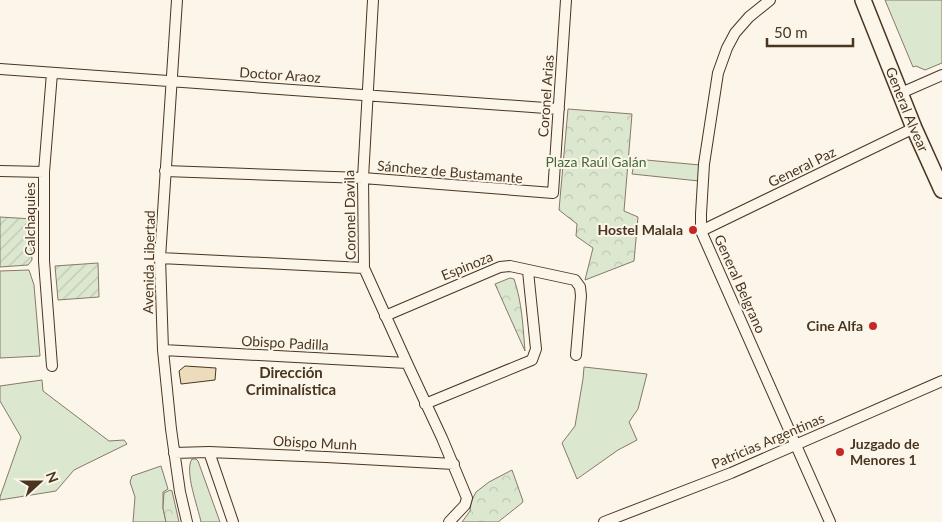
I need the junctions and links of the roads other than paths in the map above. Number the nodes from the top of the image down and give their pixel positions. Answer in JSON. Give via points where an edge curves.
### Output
{"nodes":[{"id":1,"x":177,"y":0,"type":"edge"},
{"id":2,"x":373,"y":0,"type":"edge"},
{"id":3,"x":566,"y":0,"type":"edge"},
{"id":4,"x":770,"y":0,"type":"edge"},
{"id":5,"x":863,"y":0,"type":"edge"},
{"id":6,"x":0,"y":69,"type":"edge"},
{"id":7,"x":52,"y":73,"type":"junction"},
{"id":8,"x":942,"y":76,"type":"edge"},
{"id":9,"x":171,"y":82,"type":"junction"},
{"id":10,"x":900,"y":93,"type":"junction"},
{"id":11,"x":367,"y":95,"type":"junction"},
{"id":12,"x":559,"y":109,"type":"junction"},
{"id":13,"x":914,"y":128,"type":"junction"},
{"id":14,"x":0,"y":171,"type":"edge"},
{"id":15,"x":165,"y":171,"type":"junction"},
{"id":16,"x":44,"y":172,"type":"junction"},
{"id":17,"x":362,"y":178,"type":"junction"},
{"id":18,"x":942,"y":190,"type":"edge"},
{"id":19,"x":553,"y":193,"type":"joint"},
{"id":20,"x":701,"y":231,"type":"junction"},
{"id":21,"x":160,"y":258,"type":"junction"},
{"id":22,"x":364,"y":268,"type":"junction"},
{"id":23,"x":528,"y":271,"type":"junction"},
{"id":24,"x":385,"y":316,"type":"junction"},
{"id":25,"x":163,"y":350,"type":"junction"},
{"id":26,"x":576,"y":355,"type":"dead end"},
{"id":27,"x":406,"y":363,"type":"junction"},
{"id":28,"x":52,"y":366,"type":"dead end"},
{"id":29,"x":942,"y":381,"type":"edge"},
{"id":30,"x":426,"y":404,"type":"junction"},
{"id":31,"x":796,"y":445,"type":"junction"},
{"id":32,"x":209,"y":452,"type":"junction"},
{"id":33,"x":174,"y":453,"type":"junction"},
{"id":34,"x":454,"y":464,"type":"junction"},
{"id":35,"x":187,"y":522,"type":"edge"},
{"id":36,"x":233,"y":522,"type":"edge"},
{"id":37,"x":449,"y":522,"type":"edge"},
{"id":38,"x":604,"y":522,"type":"edge"},
{"id":39,"x":830,"y":522,"type":"edge"}],
"edges":[{"from":1,"to":9,"type":"street","name":"Avenida Libertad"},
{"from":2,"to":11,"type":"street","name":"Coronel Davila"},
{"from":3,"to":12,"type":"street","name":"Coronel Arias"},
{"from":4,"to":20,"type":"street","name":"General Belgrano","via":[[735,33],[718,73],[704,164]]},
{"from":5,"to":10,"type":"street","name":"General Alvear"},
{"from":6,"to":7,"type":"street","name":"Doctor Araoz"},
{"from":7,"to":9,"type":"street","name":"Doctor Araoz"},
{"from":7,"to":16,"type":"street","name":"Calchaquies"},
{"from":8,"to":10,"type":"street"},
{"from":9,"to":11,"type":"street","name":"Doctor Araoz"},
{"from":9,"to":15,"type":"street","name":"Avenida Libertad"},
{"from":10,"to":13,"type":"street","name":"General Alvear"},
{"from":11,"to":12,"type":"street","name":"Doctor Araoz"},
{"from":11,"to":17,"type":"street","name":"Coronel Davila"},
{"from":12,"to":19,"type":"street","name":"Coronel Arias"},
{"from":13,"to":18,"type":"street","name":"General Alvear"},
{"from":13,"to":20,"type":"street","name":"General Paz"},
{"from":14,"to":16,"type":"street"},
{"from":15,"to":17,"type":"street","name":"Sánchez de Bustamante"},
{"from":15,"to":21,"type":"street","name":"Avenida Libertad"},
{"from":16,"to":28,"type":"street","name":"Calchaquies","via":[[44,261]]},
{"from":17,"to":19,"type":"street","name":"Sánchez de Bustamante"},
{"from":17,"to":22,"type":"street","name":"Coronel Davila"},
{"from":20,"to":31,"type":"street","name":"General Belgrano"},
{"from":21,"to":22,"type":"street"},
{"from":21,"to":25,"type":"street","name":"Avenida Libertad"},
{"from":22,"to":24,"type":"street","name":"Coronel Davila"},
{"from":23,"to":24,"type":"street","name":"Espinoza","via":[[500,267]]},
{"from":23,"to":26,"type":"street","name":"Espinoza","via":[[575,280],[580,287]]},
{"from":23,"to":30,"type":"street","via":[[536,348],[532,360]]},
{"from":24,"to":27,"type":"street","name":"Coronel Davila"},
{"from":25,"to":27,"type":"street","name":"Obispo Padilla"},
{"from":25,"to":33,"type":"street","name":"Avenida Libertad"},
{"from":27,"to":30,"type":"street","name":"Coronel Davila"},
{"from":29,"to":31,"type":"street","name":"Patricias Argentinas"},
{"from":30,"to":34,"type":"street","name":"Coronel Davila"},
{"from":31,"to":38,"type":"street","name":"Patricias Argentinas"},
{"from":31,"to":39,"type":"street","name":"General Belgrano"},
{"from":32,"to":33,"type":"street","name":"Obispo Munh"},
{"from":32,"to":34,"type":"street","name":"Obispo Munh"},
{"from":32,"to":36,"type":"street"},
{"from":33,"to":35,"type":"street","name":"Avenida Libertad"},
{"from":34,"to":37,"type":"street","name":"Coronel Davila","via":[[467,498],[465,505]]}]}
